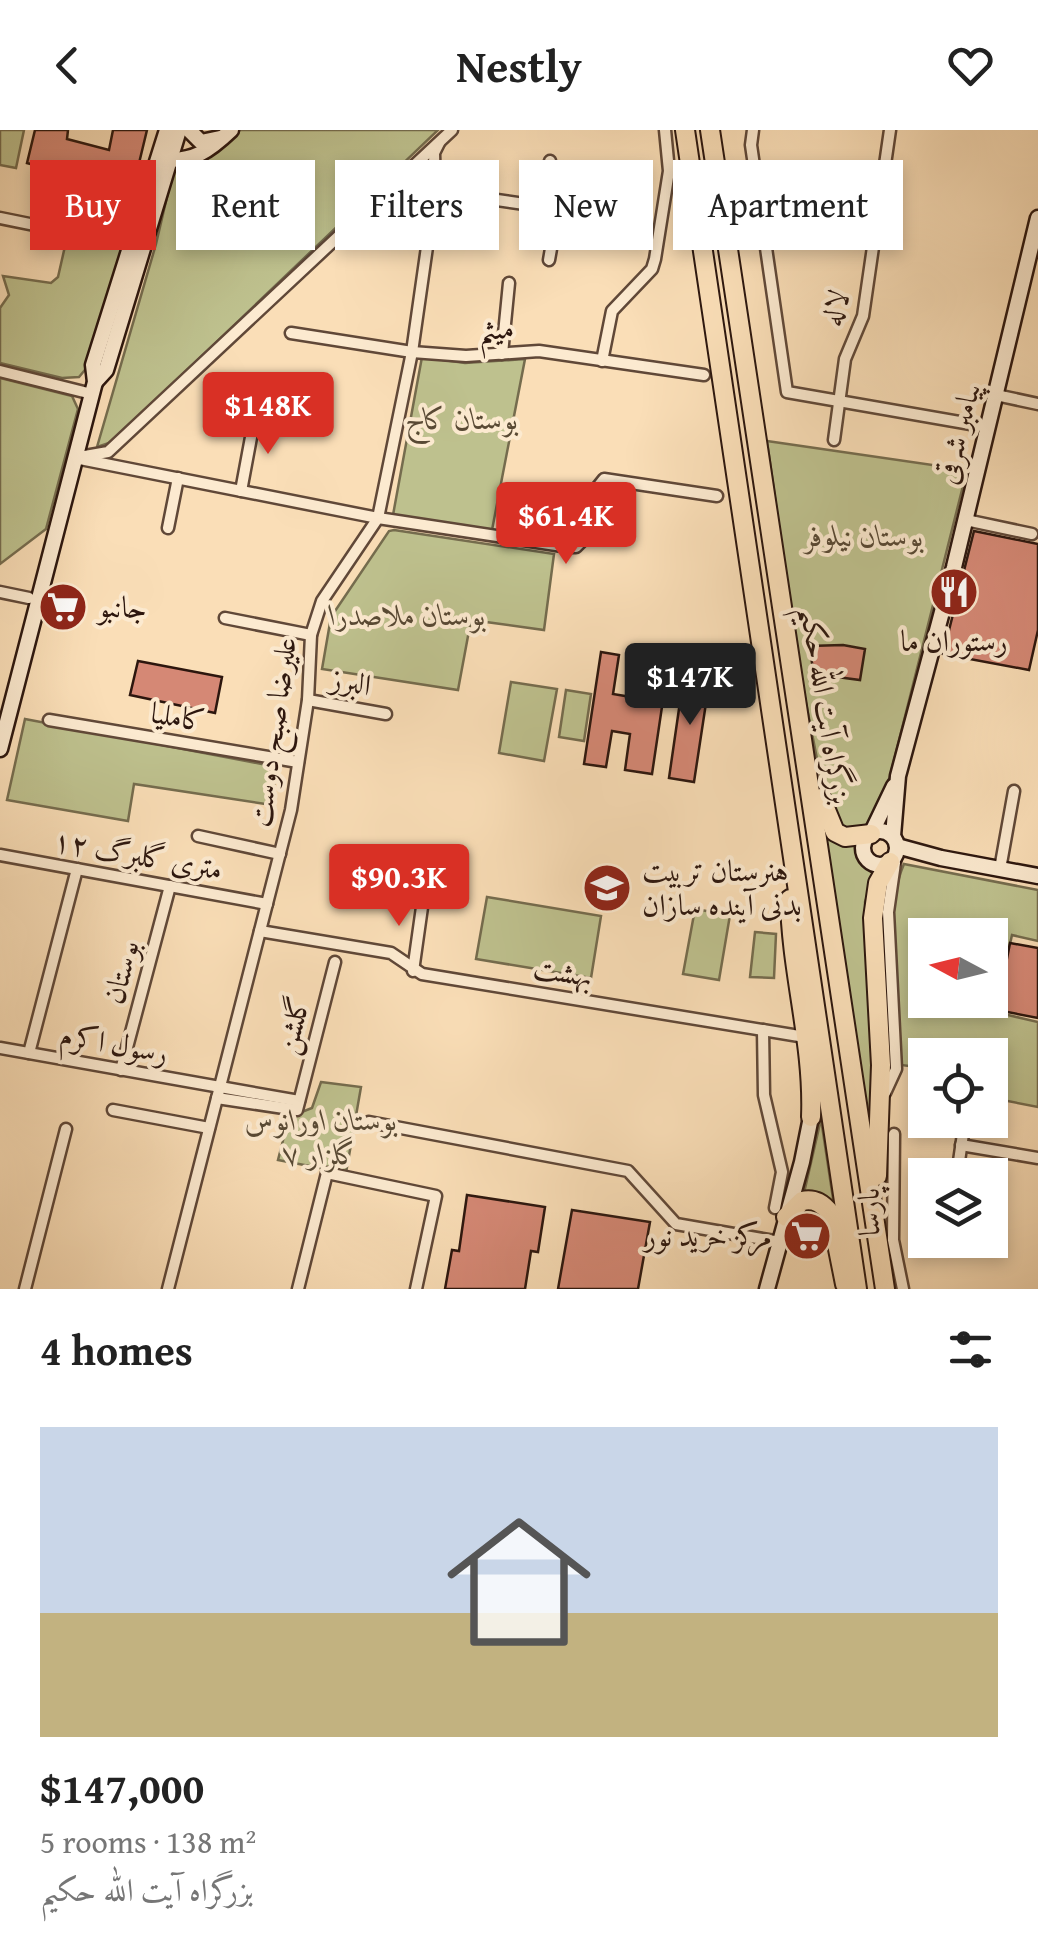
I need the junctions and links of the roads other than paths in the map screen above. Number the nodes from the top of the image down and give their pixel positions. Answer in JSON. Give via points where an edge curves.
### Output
{"nodes":[{"id":1,"x":167,"y":130,"type":"edge"},
{"id":2,"x":179,"y":130,"type":"edge"},
{"id":3,"x":188,"y":130,"type":"edge"},
{"id":4,"x":452,"y":130,"type":"edge"},
{"id":5,"x":665,"y":130,"type":"edge"},
{"id":6,"x":685,"y":130,"type":"edge"},
{"id":7,"x":710,"y":130,"type":"edge"},
{"id":8,"x":753,"y":130,"type":"edge"},
{"id":9,"x":890,"y":130,"type":"edge"},
{"id":10,"x":228,"y":133,"type":"edge"},
{"id":11,"x":439,"y":143,"type":"junction"},
{"id":12,"x":164,"y":159,"type":"junction"},
{"id":13,"x":421,"y":160,"type":"edge"},
{"id":14,"x":435,"y":160,"type":"edge"},
{"id":15,"x":156,"y":178,"type":"edge"},
{"id":16,"x":0,"y":218,"type":"edge"},
{"id":17,"x":1038,"y":218,"type":"edge"},
{"id":18,"x":30,"y":224,"type":"edge"},
{"id":19,"x":335,"y":241,"type":"edge"},
{"id":20,"x":1035,"y":243,"type":"edge"},
{"id":21,"x":130,"y":250,"type":"edge"},
{"id":22,"x":427,"y":250,"type":"edge"},
{"id":23,"x":552,"y":250,"type":"edge"},
{"id":24,"x":550,"y":260,"type":"dead end"},
{"id":25,"x":509,"y":282,"type":"dead end"},
{"id":26,"x":291,"y":334,"type":"dead end"},
{"id":27,"x":412,"y":352,"type":"junction"},
{"id":28,"x":502,"y":354,"type":"junction"},
{"id":29,"x":602,"y":361,"type":"junction"},
{"id":30,"x":0,"y":371,"type":"edge"},
{"id":31,"x":704,"y":375,"type":"dead end"},
{"id":32,"x":93,"y":388,"type":"junction"},
{"id":33,"x":996,"y":395,"type":"junction"},
{"id":34,"x":839,"y":401,"type":"junction"},
{"id":35,"x":1038,"y":404,"type":"edge"},
{"id":36,"x":255,"y":416,"type":"dead end"},
{"id":37,"x":988,"y":427,"type":"junction"},
{"id":38,"x":834,"y":440,"type":"dead end"},
{"id":39,"x":75,"y":458,"type":"junction"},
{"id":40,"x":178,"y":478,"type":"junction"},
{"id":41,"x":242,"y":491,"type":"junction"},
{"id":42,"x":717,"y":496,"type":"dead end"},
{"id":43,"x":378,"y":518,"type":"junction"},
{"id":44,"x":966,"y":520,"type":"junction"},
{"id":45,"x":168,"y":528,"type":"dead end"},
{"id":46,"x":1032,"y":534,"type":"dead end"},
{"id":47,"x":0,"y":592,"type":"edge"},
{"id":48,"x":29,"y":598,"type":"dead end"},
{"id":49,"x":226,"y":618,"type":"dead end"},
{"id":50,"x":311,"y":635,"type":"junction"},
{"id":51,"x":308,"y":700,"type":"junction"},
{"id":52,"x":386,"y":714,"type":"dead end"},
{"id":53,"x":49,"y":720,"type":"dead end"},
{"id":54,"x":3,"y":723,"type":"edge"},
{"id":55,"x":0,"y":749,"type":"edge"},
{"id":56,"x":806,"y":756,"type":"junction"},
{"id":57,"x":298,"y":762,"type":"junction"},
{"id":58,"x":898,"y":776,"type":"junction"},
{"id":59,"x":1014,"y":791,"type":"dead end"},
{"id":60,"x":790,"y":834,"type":"junction"},
{"id":61,"x":871,"y":834,"type":"junction"},
{"id":62,"x":198,"y":836,"type":"dead end"},
{"id":63,"x":894,"y":850,"type":"junction"},
{"id":64,"x":280,"y":854,"type":"junction"},
{"id":65,"x":0,"y":855,"type":"edge"},
{"id":66,"x":1000,"y":869,"type":"junction"},
{"id":67,"x":77,"y":870,"type":"junction"},
{"id":68,"x":1038,"y":876,"type":"edge"},
{"id":69,"x":170,"y":886,"type":"junction"},
{"id":70,"x":424,"y":893,"type":"dead end"},
{"id":71,"x":267,"y":904,"type":"junction"},
{"id":72,"x":260,"y":931,"type":"junction"},
{"id":73,"x":335,"y":962,"type":"dead end"},
{"id":74,"x":413,"y":970,"type":"junction"},
{"id":75,"x":763,"y":1030,"type":"junction"},
{"id":76,"x":805,"y":1037,"type":"junction"},
{"id":77,"x":0,"y":1048,"type":"edge"},
{"id":78,"x":29,"y":1053,"type":"junction"},
{"id":79,"x":121,"y":1070,"type":"junction"},
{"id":80,"x":218,"y":1093,"type":"junction"},
{"id":81,"x":299,"y":1101,"type":"joint"},
{"id":82,"x":113,"y":1110,"type":"dead end"},
{"id":83,"x":811,"y":1117,"type":"joint"},
{"id":84,"x":369,"y":1122,"type":"dead end"},
{"id":85,"x":210,"y":1128,"type":"junction"},
{"id":86,"x":66,"y":1129,"type":"dead end"},
{"id":87,"x":894,"y":1134,"type":"dead end"},
{"id":88,"x":962,"y":1138,"type":"edge"},
{"id":89,"x":961,"y":1145,"type":"junction"},
{"id":90,"x":959,"y":1158,"type":"edge"},
{"id":91,"x":1038,"y":1158,"type":"edge"},
{"id":92,"x":781,"y":1212,"type":"junction"},
{"id":93,"x":876,"y":1231,"type":"junction"},
{"id":94,"x":780,"y":1242,"type":"junction"},
{"id":95,"x":25,"y":1289,"type":"edge"},
{"id":96,"x":168,"y":1289,"type":"edge"},
{"id":97,"x":298,"y":1289,"type":"edge"},
{"id":98,"x":416,"y":1289,"type":"edge"},
{"id":99,"x":767,"y":1289,"type":"edge"},
{"id":100,"x":846,"y":1289,"type":"edge"},
{"id":101,"x":857,"y":1289,"type":"edge"},
{"id":102,"x":885,"y":1289,"type":"edge"},
{"id":103,"x":903,"y":1289,"type":"edge"}],
"edges":[{"from":1,"to":12,"type":"main road"},
{"from":2,"to":12,"type":"main road"},
{"from":3,"to":10,"type":"main road","via":[[201,142]]},
{"from":4,"to":11,"type":"street"},
{"from":5,"to":29,"type":"street","via":[[670,171],[654,264],[612,311]]},
{"from":6,"to":60,"type":"highway","name":"بزرگراه آیت الله حکیم"},
{"from":7,"to":56,"type":"highway","name":"بزرگراه آیت الله حکیم"},
{"from":8,"to":34,"type":"street","via":[[787,392]]},
{"from":9,"to":34,"type":"street","name":"لاله","via":[[863,316],[845,359]]},
{"from":10,"to":12,"type":"main road","via":[[204,154]]},
{"from":11,"to":13,"type":"street"},
{"from":11,"to":14,"type":"street","name":"علیرضا صبح دوست"},
{"from":12,"to":15,"type":"main road"},
{"from":12,"to":32,"type":"main road","via":[[106,370]]},
{"from":16,"to":18,"type":"street"},
{"from":17,"to":20,"type":"main road","name":"پیامبر شرقی"},
{"from":19,"to":39,"type":"street","via":[[108,452]]},
{"from":20,"to":33,"type":"main road","name":"پیامبر شرقی"},
{"from":21,"to":32,"type":"main road","via":[[94,365]]},
{"from":22,"to":27,"type":"street","name":"علیرضا صبح دوست"},
{"from":23,"to":24,"type":"street"},
{"from":25,"to":28,"type":"street"},
{"from":26,"to":27,"type":"street","name":"میثم"},
{"from":27,"to":28,"type":"street","name":"میثم"},
{"from":27,"to":43,"type":"street","name":"علیرضا صبح دوست"},
{"from":28,"to":29,"type":"street","name":"میثم","via":[[539,351]]},
{"from":29,"to":31,"type":"street","name":"میثم"},
{"from":30,"to":32,"type":"street"},
{"from":32,"to":39,"type":"main road"},
{"from":33,"to":35,"type":"street"},
{"from":33,"to":37,"type":"main road","name":"پیامبر شرقی"},
{"from":34,"to":37,"type":"street"},
{"from":34,"to":38,"type":"street","name":"لاله"},
{"from":36,"to":41,"type":"street"},
{"from":37,"to":44,"type":"main road","name":"پیامبر شرقی"},
{"from":39,"to":40,"type":"street"},
{"from":39,"to":54,"type":"main road"},
{"from":40,"to":41,"type":"street"},
{"from":40,"to":45,"type":"street"},
{"from":41,"to":43,"type":"street"},
{"from":42,"to":43,"type":"street","via":[[604,479],[582,541],[569,548]]},
{"from":43,"to":50,"type":"street","name":"علیرضا صبح دوست","via":[[322,602]]},
{"from":44,"to":46,"type":"street"},
{"from":44,"to":58,"type":"main road","name":"پیامبر شرقی"},
{"from":47,"to":48,"type":"street"},
{"from":49,"to":50,"type":"street"},
{"from":50,"to":51,"type":"street","name":"علیرضا صبح دوست"},
{"from":51,"to":52,"type":"street","name":"البرز"},
{"from":51,"to":57,"type":"street","name":"علیرضا صبح دوست"},
{"from":53,"to":57,"type":"street","name":"کاملیا"},
{"from":54,"to":55,"type":"main road"},
{"from":56,"to":61,"type":"highway","via":[[835,832]]},
{"from":56,"to":93,"type":"highway","name":"بزرگراه آیت الله حکیم"},
{"from":57,"to":64,"type":"street","name":"علیرضا صبح دوست"},
{"from":58,"to":61,"type":"main road","name":"پیامبر شرقی"},
{"from":58,"to":63,"type":"main road","name":"پیامبر شرقی"},
{"from":59,"to":66,"type":"street"},
{"from":60,"to":76,"type":"highway","via":[[790,936]]},
{"from":60,"to":101,"type":"highway","name":"بزرگراه آیت الله حکیم"},
{"from":61,"to":63,"type":"main road","via":[[882,831]]},
{"from":61,"to":63,"type":"main road","via":[[864,855],[875,865]]},
{"from":62,"to":64,"type":"street"},
{"from":63,"to":66,"type":"main road"},
{"from":63,"to":93,"type":"highway","via":[[874,899],[881,1065]]},
{"from":64,"to":71,"type":"street","name":"علیرضا صبح دوست"},
{"from":65,"to":67,"type":"street","name":"۱۲ متری گلبرگ"},
{"from":66,"to":68,"type":"main road"},
{"from":67,"to":69,"type":"street","name":"۱۲ متری گلبرگ"},
{"from":67,"to":78,"type":"street"},
{"from":69,"to":71,"type":"street","name":"۱۲ متری گلبرگ"},
{"from":69,"to":79,"type":"street","name":"بوستان"},
{"from":70,"to":74,"type":"street"},
{"from":71,"to":72,"type":"street","name":"علیرضا صبح دوست"},
{"from":72,"to":74,"type":"street","name":"بهشت","via":[[391,953]]},
{"from":72,"to":80,"type":"street","name":"علیرضا صبح دوست"},
{"from":73,"to":81,"type":"street","name":"گلشن"},
{"from":74,"to":75,"type":"street","name":"بهشت"},
{"from":75,"to":76,"type":"street","name":"بهشت"},
{"from":75,"to":92,"type":"street","via":[[764,1095],[782,1172]]},
{"from":76,"to":83,"type":"highway"},
{"from":77,"to":78,"type":"street","name":"رسول اکرم"},
{"from":78,"to":79,"type":"street","name":"رسول اکرم"},
{"from":79,"to":80,"type":"street","name":"رسول اکرم"},
{"from":80,"to":81,"type":"street","name":"رسول اکرم"},
{"from":80,"to":85,"type":"street","name":"علیرضا صبح دوست"},
{"from":82,"to":85,"type":"street"},
{"from":83,"to":92,"type":"main road"},
{"from":84,"to":94,"type":"street","via":[[628,1171],[676,1224]]},
{"from":85,"to":96,"type":"street","name":"علیرضا صبح دوست"},
{"from":86,"to":95,"type":"street"},
{"from":87,"to":103,"type":"street","name":"پارسا","via":[[893,1240]]},
{"from":88,"to":89,"type":"street"},
{"from":89,"to":90,"type":"street"},
{"from":89,"to":91,"type":"street"},
{"from":92,"to":94,"type":"main road"},
{"from":92,"to":100,"type":"highway","via":[[802,1200],[825,1206]]},
{"from":93,"to":102,"type":"highway","name":"بزرگراه آیت الله حکیم"},
{"from":94,"to":99,"type":"main road"},
{"from":97,"to":98,"type":"street","via":[[327,1173],[436,1196]]}]}
